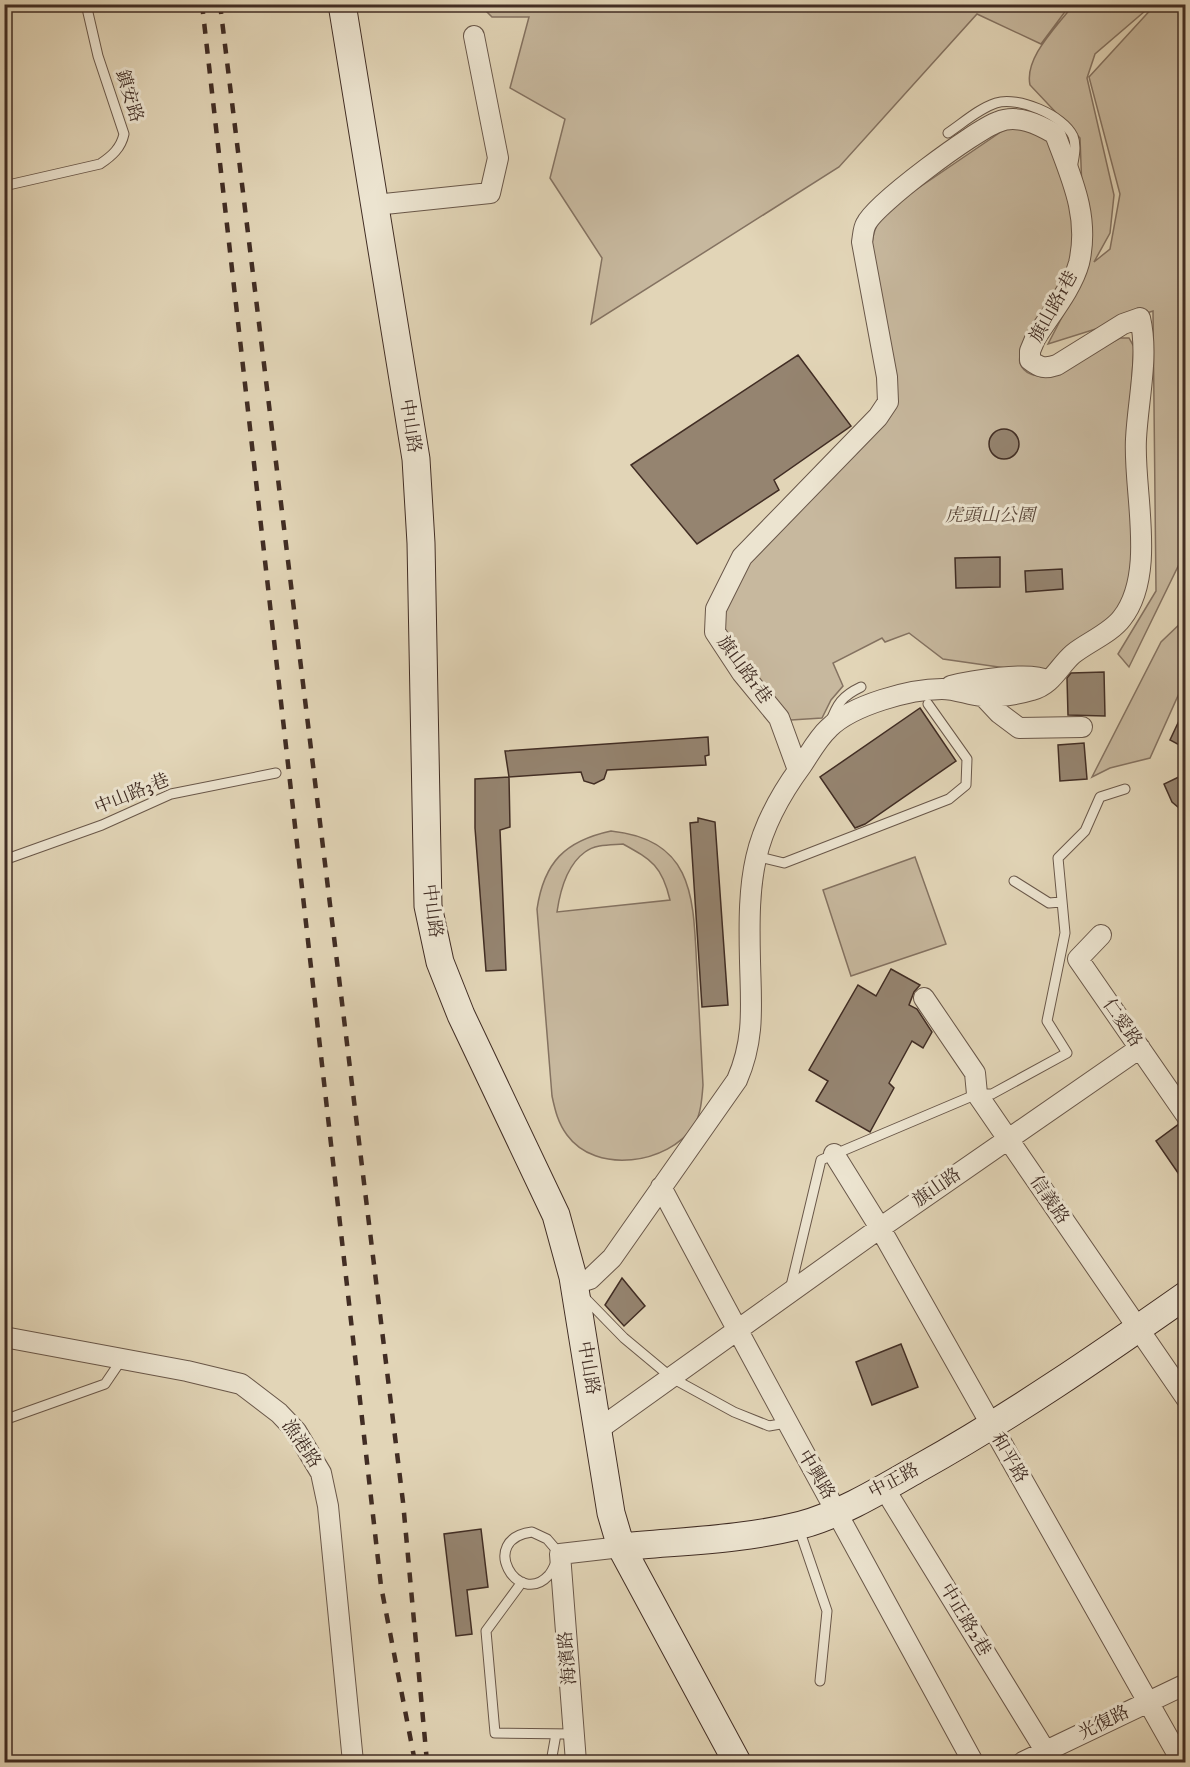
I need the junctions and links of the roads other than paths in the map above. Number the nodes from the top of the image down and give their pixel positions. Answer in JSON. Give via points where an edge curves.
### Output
{"nodes":[{"id":1,"x":86,"y":4,"type":"edge"},
{"id":2,"x":342,"y":4,"type":"edge"},
{"id":3,"x":474,"y":36,"type":"dead end"},
{"id":4,"x":948,"y":133,"type":"dead end"},
{"id":5,"x":1071,"y":174,"type":"junction"},
{"id":6,"x":4,"y":186,"type":"edge"},
{"id":7,"x":375,"y":205,"type":"junction"},
{"id":8,"x":1048,"y":682,"type":"junction"},
{"id":9,"x":861,"y":687,"type":"dead end"},
{"id":10,"x":934,"y":696,"type":"junction"},
{"id":11,"x":984,"y":697,"type":"junction"},
{"id":12,"x":1082,"y":727,"type":"dead end"},
{"id":13,"x":828,"y":728,"type":"junction"},
{"id":14,"x":798,"y":770,"type":"junction"},
{"id":15,"x":276,"y":773,"type":"dead end"},
{"id":16,"x":1125,"y":789,"type":"dead end"},
{"id":17,"x":755,"y":856,"type":"junction"},
{"id":18,"x":4,"y":860,"type":"edge"},
{"id":19,"x":1014,"y":880,"type":"dead end"},
{"id":20,"x":1061,"y":902,"type":"junction"},
{"id":21,"x":1101,"y":935,"type":"dead end"},
{"id":22,"x":924,"y":998,"type":"dead end"},
{"id":23,"x":1140,"y":1048,"type":"junction"},
{"id":24,"x":977,"y":1094,"type":"junction"},
{"id":25,"x":1185,"y":1115,"type":"edge"},
{"id":26,"x":1008,"y":1139,"type":"junction"},
{"id":27,"x":834,"y":1155,"type":"junction"},
{"id":28,"x":661,"y":1186,"type":"junction"},
{"id":29,"x":880,"y":1228,"type":"junction"},
{"id":30,"x":574,"y":1284,"type":"junction"},
{"id":31,"x":790,"y":1292,"type":"junction"},
{"id":32,"x":1185,"y":1295,"type":"edge"},
{"id":33,"x":1138,"y":1329,"type":"junction"},
{"id":34,"x":736,"y":1330,"type":"junction"},
{"id":35,"x":4,"y":1337,"type":"edge"},
{"id":36,"x":122,"y":1359,"type":"junction"},
{"id":37,"x":672,"y":1378,"type":"junction"},
{"id":38,"x":1185,"y":1398,"type":"edge"},
{"id":39,"x":4,"y":1420,"type":"edge"},
{"id":40,"x":786,"y":1423,"type":"junction"},
{"id":41,"x":992,"y":1427,"type":"junction"},
{"id":42,"x":599,"y":1430,"type":"junction"},
{"id":43,"x":884,"y":1488,"type":"junction"},
{"id":44,"x":837,"y":1510,"type":"junction"},
{"id":45,"x":798,"y":1526,"type":"junction"},
{"id":46,"x":621,"y":1547,"type":"junction"},
{"id":47,"x":560,"y":1554,"type":"junction"},
{"id":48,"x":522,"y":1582,"type":"junction"},
{"id":49,"x":820,"y":1681,"type":"dead end"},
{"id":50,"x":1185,"y":1684,"type":"edge"},
{"id":51,"x":1148,"y":1702,"type":"junction"},
{"id":52,"x":565,"y":1734,"type":"junction"},
{"id":53,"x":1046,"y":1752,"type":"junction"},
{"id":54,"x":353,"y":1762,"type":"edge"},
{"id":55,"x":551,"y":1762,"type":"edge"},
{"id":56,"x":576,"y":1762,"type":"edge"},
{"id":57,"x":737,"y":1762,"type":"edge"},
{"id":58,"x":973,"y":1762,"type":"edge"},
{"id":59,"x":1023,"y":1762,"type":"edge"},
{"id":60,"x":1182,"y":1762,"type":"edge"}],
"edges":[{"from":1,"to":6,"type":"lane","name":"鎮安路","via":[[98,56],[124,134],[122,142],[100,164]]},
{"from":2,"to":7,"type":"street","name":"中山路"},
{"from":3,"to":7,"type":"street","via":[[498,158],[490,193]]},
{"from":4,"to":5,"type":"lane","via":[[997,102],[1033,105],[1068,129],[1073,138]]},
{"from":5,"to":8,"type":"street","name":"旗山路1巷","via":[[1083,214],[1078,264],[1035,339],[1030,360],[1047,368],[1057,365],[1123,324],[1140,318],[1144,336],[1135,442],[1140,507],[1138,577],[1122,620],[1068,658]]},
{"from":5,"to":14,"type":"street","name":"旗山路1巷","via":[[1055,134],[1032,122],[998,121],[897,191],[865,224],[862,242],[885,358],[888,402],[878,417],[742,557],[716,609],[716,632],[742,673],[779,718]]},
{"from":7,"to":30,"type":"street","name":"中山路","via":[[416,459],[428,906],[440,962],[461,1015],[556,1215]]},
{"from":8,"to":10,"type":"street","via":[[1044,678],[970,681]]},
{"from":8,"to":11,"type":"street","via":[[1033,690]]},
{"from":9,"to":13,"type":"lane","via":[[837,703]]},
{"from":10,"to":11,"type":"street"},
{"from":10,"to":13,"type":"street","via":[[888,699]]},
{"from":10,"to":17,"type":"lane","via":[[967,759],[966,785],[949,799],[784,863]]},
{"from":11,"to":12,"type":"street","via":[[1019,728]]},
{"from":13,"to":14,"type":"street"},
{"from":14,"to":17,"type":"street","via":[[768,820]]},
{"from":15,"to":18,"type":"lane","name":"中山路3巷","via":[[171,794],[102,825]]},
{"from":16,"to":20,"type":"lane","via":[[1100,797],[1085,831],[1059,858]]},
{"from":17,"to":28,"type":"street","via":[[749,891],[752,1034],[748,1056],[722,1104]]},
{"from":19,"to":20,"type":"lane","via":[[1048,903]]},
{"from":20,"to":24,"type":"lane","via":[[1065,933],[1047,1021],[1068,1053],[992,1094]]},
{"from":21,"to":23,"type":"street","name":"仁愛路","via":[[1078,959]]},
{"from":22,"to":24,"type":"street","name":"信義路","via":[[975,1073]]},
{"from":23,"to":25,"type":"street","name":"仁愛路"},
{"from":23,"to":26,"type":"street","name":"旗山路"},
{"from":24,"to":26,"type":"street","name":"信義路"},
{"from":24,"to":27,"type":"lane"},
{"from":26,"to":29,"type":"street","name":"旗山路"},
{"from":26,"to":33,"type":"street","name":"信義路"},
{"from":27,"to":29,"type":"street","name":"和平路"},
{"from":27,"to":31,"type":"lane","via":[[821,1160]]},
{"from":28,"to":30,"type":"street","via":[[612,1258],[590,1279]]},
{"from":28,"to":34,"type":"street","name":"中興路"},
{"from":29,"to":31,"type":"street","name":"旗山路"},
{"from":29,"to":41,"type":"street","name":"和平路"},
{"from":30,"to":37,"type":"lane","via":[[608,1323]]},
{"from":30,"to":42,"type":"street","name":"中山路"},
{"from":31,"to":34,"type":"street","name":"旗山路"},
{"from":32,"to":33,"type":"street","name":"中正路"},
{"from":33,"to":38,"type":"street","name":"信義路"},
{"from":33,"to":41,"type":"street","name":"中正路"},
{"from":34,"to":37,"type":"street","name":"旗山路"},
{"from":34,"to":40,"type":"street","name":"中興路"},
{"from":35,"to":36,"type":"street","name":"漁港路"},
{"from":36,"to":39,"type":"lane","via":[[105,1384]]},
{"from":36,"to":54,"type":"street","name":"漁港路","via":[[241,1384],[296,1431],[321,1473],[328,1506]]},
{"from":37,"to":40,"type":"lane","via":[[769,1426]]},
{"from":37,"to":42,"type":"street","name":"旗山路"},
{"from":40,"to":44,"type":"street","name":"中興路"},
{"from":41,"to":43,"type":"street","name":"中正路"},
{"from":41,"to":51,"type":"street","name":"和平路"},
{"from":42,"to":46,"type":"street","name":"中山路","via":[[611,1513]]},
{"from":43,"to":44,"type":"street","name":"中正路"},
{"from":43,"to":53,"type":"street","name":"中正路2巷"},
{"from":44,"to":45,"type":"street","name":"中正路"},
{"from":44,"to":58,"type":"street","name":"中興路"},
{"from":45,"to":46,"type":"street","name":"中正路"},
{"from":45,"to":49,"type":"lane","via":[[827,1611]]},
{"from":46,"to":47,"type":"street","name":"中正路"},
{"from":46,"to":57,"type":"street","name":"中山路"},
{"from":47,"to":48,"type":"lane","via":[[548,1576],[533,1584]]},
{"from":47,"to":48,"type":"lane","via":[[540,1534],[516,1537],[504,1559],[510,1575]]},
{"from":47,"to":52,"type":"street","name":"海濱路"},
{"from":48,"to":52,"type":"lane","via":[[486,1631],[495,1733]]},
{"from":50,"to":51,"type":"street","name":"光復路"},
{"from":51,"to":53,"type":"street","name":"光復路"},
{"from":51,"to":60,"type":"street","name":"和平路"},
{"from":52,"to":55,"type":"lane"},
{"from":52,"to":56,"type":"street","name":"海濱路"},
{"from":53,"to":59,"type":"street","name":"光復路"}]}
